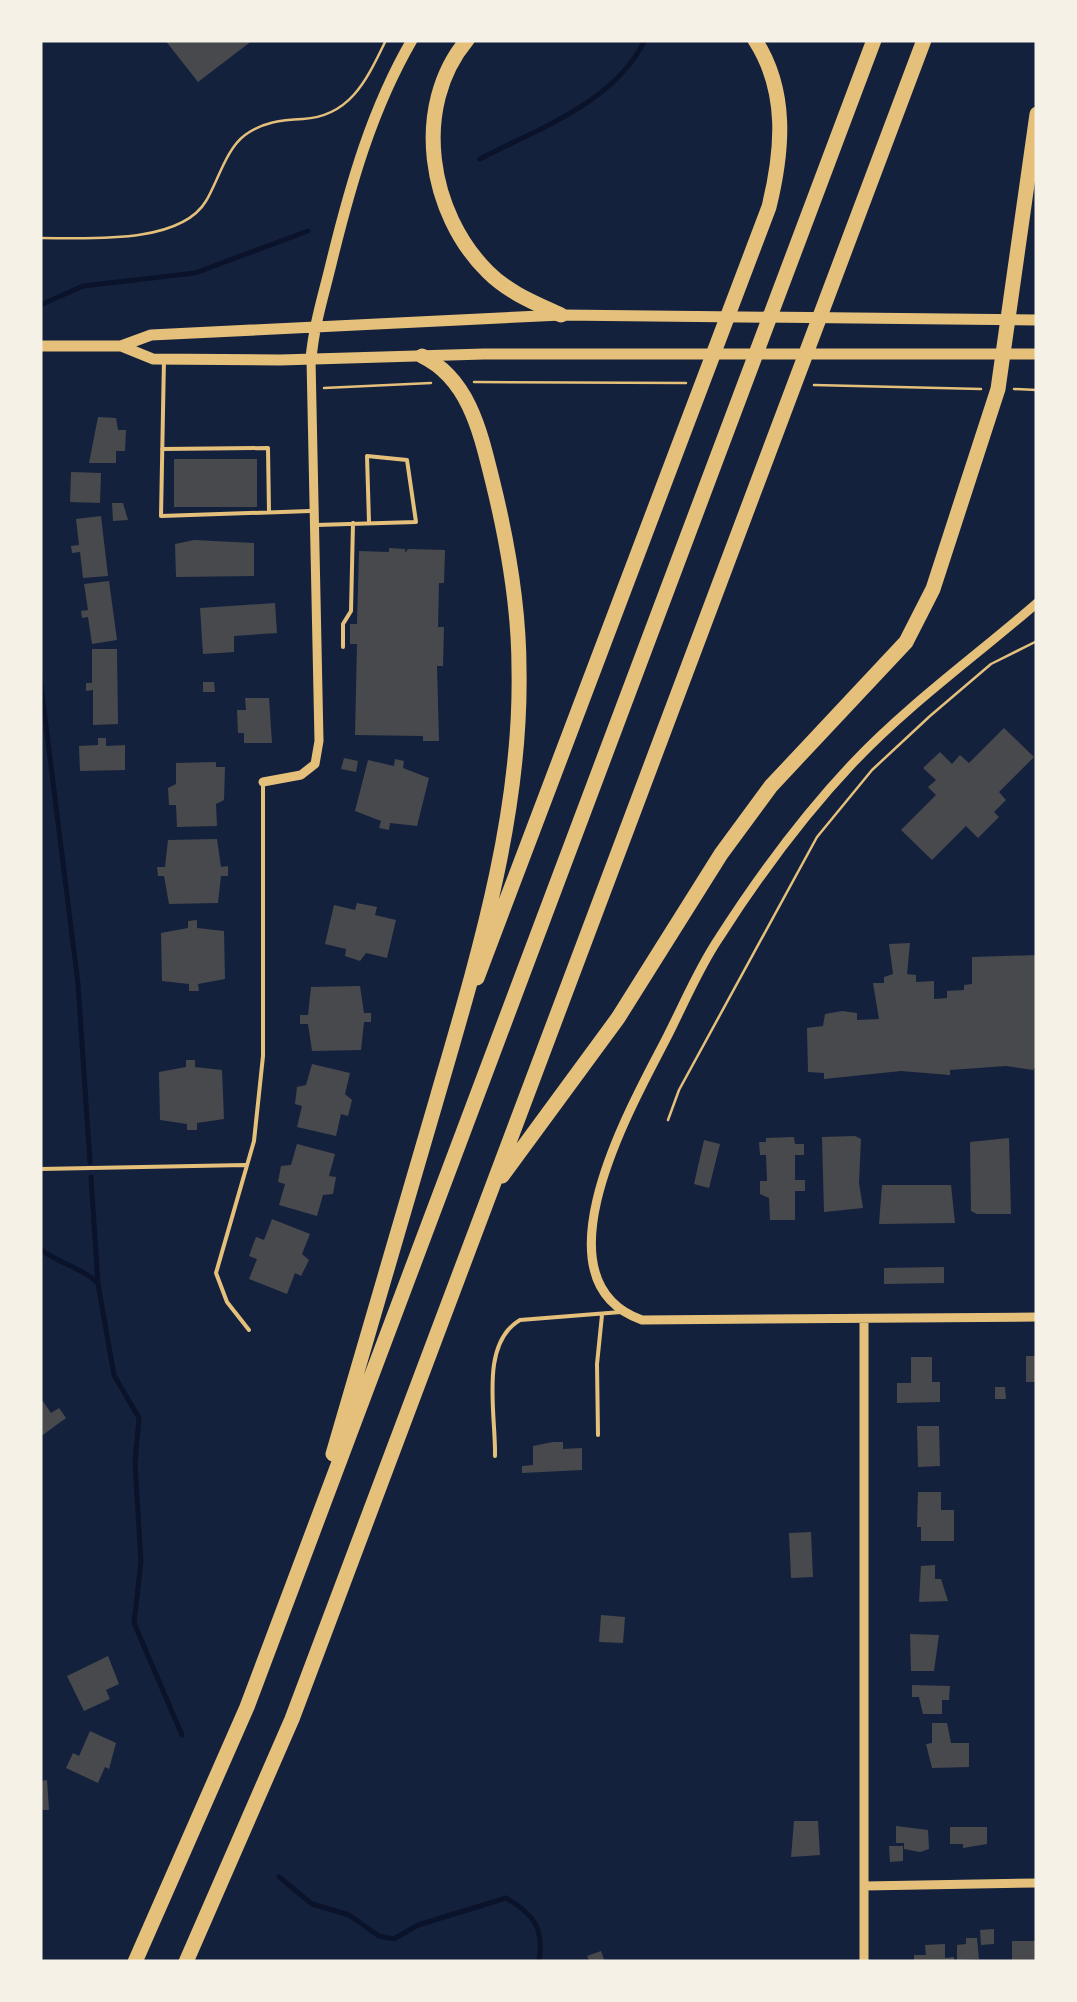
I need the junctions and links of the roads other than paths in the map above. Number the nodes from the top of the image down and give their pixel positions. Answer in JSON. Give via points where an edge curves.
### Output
{"nodes":[{"id":1,"x":412,"y":40,"type":"edge"},
{"id":2,"x":467,"y":40,"type":"edge"},
{"id":3,"x":755,"y":40,"type":"edge"},
{"id":4,"x":874,"y":40,"type":"edge"},
{"id":5,"x":924,"y":40,"type":"edge"},
{"id":6,"x":1037,"y":114,"type":"edge"},
{"id":7,"x":561,"y":315,"type":"junction"},
{"id":8,"x":1008,"y":319,"type":"junction"},
{"id":9,"x":1037,"y":320,"type":"edge"},
{"id":10,"x":314,"y":327,"type":"junction"},
{"id":11,"x":40,"y":346,"type":"edge"},
{"id":12,"x":121,"y":346,"type":"junction"},
{"id":13,"x":1002,"y":354,"type":"junction"},
{"id":14,"x":1037,"y":354,"type":"edge"},
{"id":15,"x":422,"y":356,"type":"junction"},
{"id":16,"x":312,"y":359,"type":"junction"},
{"id":17,"x":164,"y":360,"type":"junction"},
{"id":18,"x":214,"y":448,"type":"junction"},
{"id":19,"x":238,"y":448,"type":"junction"},
{"id":20,"x":162,"y":449,"type":"junction"},
{"id":21,"x":191,"y":449,"type":"junction"},
{"id":22,"x":191,"y":459,"type":"dead end"},
{"id":23,"x":214,"y":459,"type":"dead end"},
{"id":24,"x":238,"y":459,"type":"dead end"},
{"id":25,"x":315,"y":511,"type":"junction"},
{"id":26,"x":269,"y":512,"type":"junction"},
{"id":27,"x":368,"y":522,"type":"junction"},
{"id":28,"x":353,"y":523,"type":"junction"},
{"id":29,"x":315,"y":526,"type":"junction"},
{"id":30,"x":1036,"y":608,"type":"edge"},
{"id":31,"x":343,"y":647,"type":"dead end"},
{"id":32,"x":262,"y":782,"type":"joint"},
{"id":33,"x":458,"y":1024,"type":"junction"},
{"id":34,"x":246,"y":1165,"type":"junction"},
{"id":35,"x":40,"y":1169,"type":"edge"},
{"id":36,"x":491,"y":1191,"type":"junction"},
{"id":37,"x":621,"y":1312,"type":"junction"},
{"id":38,"x":602,"y":1315,"type":"junction"},
{"id":39,"x":1037,"y":1318,"type":"edge"},
{"id":40,"x":864,"y":1320,"type":"junction"},
{"id":41,"x":248,"y":1330,"type":"dead end"},
{"id":42,"x":598,"y":1434,"type":"dead end"},
{"id":43,"x":495,"y":1456,"type":"dead end"},
{"id":44,"x":298,"y":1572,"type":"junction"},
{"id":45,"x":1037,"y":1884,"type":"edge"},
{"id":46,"x":865,"y":1886,"type":"junction"},
{"id":47,"x":135,"y":1962,"type":"edge"},
{"id":48,"x":186,"y":1962,"type":"edge"},
{"id":49,"x":864,"y":1962,"type":"edge"}],
"edges":[{"from":1,"to":10,"type":"main road","via":[[364,142]]},
{"from":2,"to":7,"type":"highway","via":[[435,116],[433,158],[441,198],[460,238],[488,272]]},
{"from":3,"to":33,"type":"highway","via":[[772,66],[779,103],[778,173],[768,207]]},
{"from":4,"to":44,"type":"highway"},
{"from":5,"to":36,"type":"highway"},
{"from":6,"to":8,"type":"highway"},
{"from":7,"to":8,"type":"main road"},
{"from":7,"to":10,"type":"main road"},
{"from":8,"to":9,"type":"main road"},
{"from":8,"to":13,"type":"highway"},
{"from":10,"to":12,"type":"main road","via":[[151,335]]},
{"from":10,"to":16,"type":"main road"},
{"from":11,"to":12,"type":"main road"},
{"from":12,"to":17,"type":"main road"},
{"from":13,"to":14,"type":"main road"},
{"from":13,"to":15,"type":"main road"},
{"from":13,"to":36,"type":"highway","via":[[998,389],[946,561],[906,642],[771,786],[618,1018]]},
{"from":15,"to":16,"type":"main road"},
{"from":15,"to":33,"type":"highway","via":[[456,382],[480,436],[514,590],[520,670],[498,864]]},
{"from":16,"to":17,"type":"main road"},
{"from":16,"to":25,"type":"street"},
{"from":17,"to":20,"type":"lane"},
{"from":18,"to":19,"type":"lane"},
{"from":18,"to":21,"type":"lane"},
{"from":18,"to":23,"type":"lane"},
{"from":19,"to":24,"type":"lane"},
{"from":19,"to":26,"type":"lane","via":[[268,448]]},
{"from":20,"to":21,"type":"lane"},
{"from":20,"to":26,"type":"lane","via":[[161,516]]},
{"from":21,"to":22,"type":"lane"},
{"from":25,"to":26,"type":"lane"},
{"from":25,"to":29,"type":"street"},
{"from":27,"to":27,"type":"lane","via":[[367,456],[407,460],[416,522]]},
{"from":27,"to":28,"type":"lane"},
{"from":28,"to":29,"type":"lane"},
{"from":28,"to":31,"type":"lane"},
{"from":29,"to":32,"type":"street","via":[[315,764],[300,775]]},
{"from":30,"to":37,"type":"street","via":[[852,764],[717,940],[608,1163],[592,1238],[595,1272]]},
{"from":32,"to":34,"type":"lane","via":[[263,1056]]},
{"from":33,"to":44,"type":"highway"},
{"from":34,"to":35,"type":"lane"},
{"from":34,"to":41,"type":"lane","via":[[216,1273]]},
{"from":36,"to":48,"type":"highway","via":[[292,1719]]},
{"from":37,"to":38,"type":"lane"},
{"from":37,"to":40,"type":"street","via":[[666,1323]]},
{"from":38,"to":42,"type":"lane"},
{"from":38,"to":43,"type":"lane","via":[[520,1320],[507,1328],[496,1348]]},
{"from":39,"to":40,"type":"street"},
{"from":40,"to":46,"type":"street"},
{"from":44,"to":47,"type":"highway","via":[[248,1707]]},
{"from":45,"to":46,"type":"street"},
{"from":46,"to":49,"type":"street"}]}
